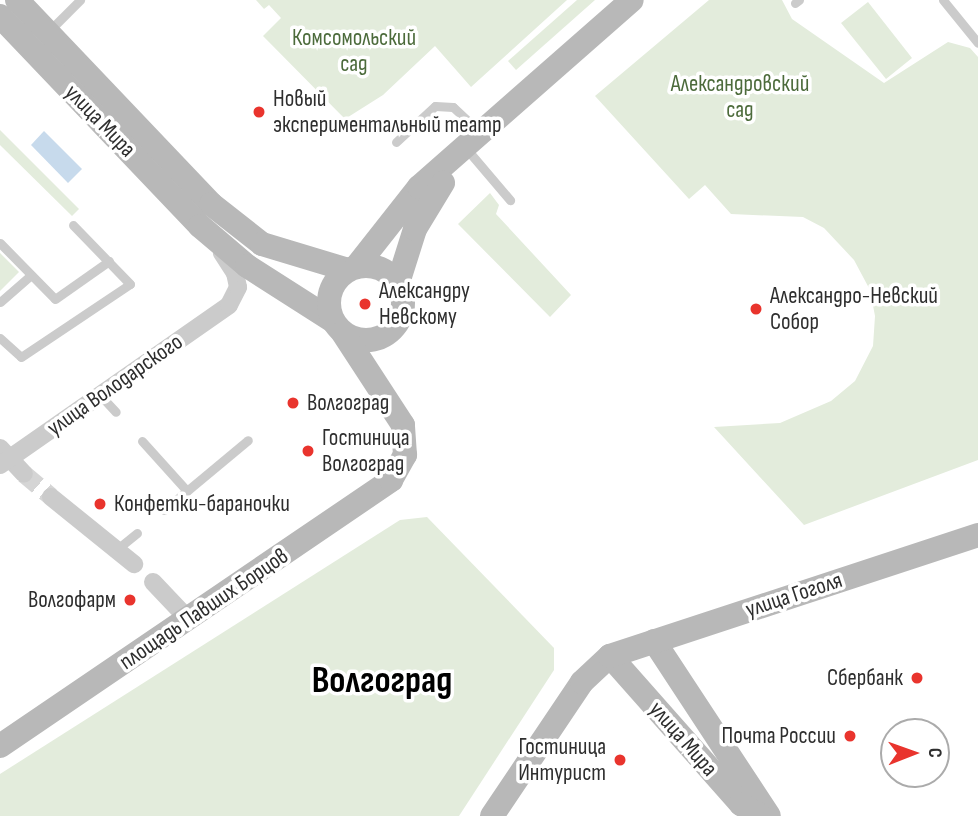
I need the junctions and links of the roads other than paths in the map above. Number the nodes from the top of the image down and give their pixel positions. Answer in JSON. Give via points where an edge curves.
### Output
{"nodes":[{"id":1,"x":17,"y":0,"type":"edge"},
{"id":2,"x":80,"y":0,"type":"edge"},
{"id":3,"x":632,"y":0,"type":"edge"},
{"id":4,"x":943,"y":0,"type":"edge"},
{"id":5,"x":0,"y":16,"type":"edge"},
{"id":6,"x":48,"y":32,"type":"junction"},
{"id":7,"x":978,"y":43,"type":"edge"},
{"id":8,"x":482,"y":137,"type":"junction"},
{"id":9,"x":396,"y":142,"type":"dead end"},
{"id":10,"x":510,"y":200,"type":"dead end"},
{"id":11,"x":73,"y":225,"type":"dead end"},
{"id":12,"x":200,"y":226,"type":"junction"},
{"id":13,"x":0,"y":243,"type":"edge"},
{"id":14,"x":109,"y":261,"type":"junction"},
{"id":15,"x":352,"y":268,"type":"junction"},
{"id":16,"x":31,"y":275,"type":"junction"},
{"id":17,"x":398,"y":283,"type":"junction"},
{"id":18,"x":0,"y":302,"type":"edge"},
{"id":19,"x":338,"y":327,"type":"junction"},
{"id":20,"x":0,"y":338,"type":"edge"},
{"id":21,"x":100,"y":396,"type":"junction"},
{"id":22,"x":116,"y":412,"type":"dead end"},
{"id":23,"x":248,"y":440,"type":"dead end"},
{"id":24,"x":142,"y":441,"type":"dead end"},
{"id":25,"x":4,"y":457,"type":"edge"},
{"id":26,"x":24,"y":474,"type":"tunnel mouth"},
{"id":27,"x":187,"y":491,"type":"junction"},
{"id":28,"x":51,"y":497,"type":"tunnel mouth"},
{"id":29,"x":164,"y":510,"type":"dead end"},
{"id":30,"x":137,"y":533,"type":"dead end"},
{"id":31,"x":978,"y":535,"type":"edge"},
{"id":32,"x":116,"y":550,"type":"junction"},
{"id":33,"x":134,"y":564,"type":"dead end"},
{"id":34,"x":153,"y":582,"type":"dead end"},
{"id":35,"x":188,"y":619,"type":"junction"},
{"id":36,"x":654,"y":641,"type":"junction"},
{"id":37,"x":610,"y":656,"type":"junction"},
{"id":38,"x":0,"y":746,"type":"edge"},
{"id":39,"x":492,"y":816,"type":"edge"},
{"id":40,"x":761,"y":816,"type":"edge"},
{"id":41,"x":769,"y":816,"type":"edge"}],
"edges":[{"from":1,"to":6,"type":"street"},
{"from":2,"to":6,"type":"lane"},
{"from":3,"to":8,"type":"street"},
{"from":4,"to":7,"type":"lane"},
{"from":5,"to":12,"type":"street","name":"улица Мира"},
{"from":6,"to":15,"type":"street","via":[[211,204],[262,244]]},
{"from":8,"to":9,"type":"lane","via":[[461,112],[444,105],[423,115]]},
{"from":8,"to":10,"type":"lane"},
{"from":8,"to":15,"type":"street","via":[[419,187]]},
{"from":8,"to":17,"type":"street","via":[[428,200]]},
{"from":11,"to":14,"type":"lane"},
{"from":12,"to":19,"type":"street","name":"улица Мира","via":[[247,266]]},
{"from":12,"to":21,"type":"street","name":"улица Володарского","via":[[235,273],[238,288],[229,305]]},
{"from":13,"to":16,"type":"lane"},
{"from":14,"to":16,"type":"lane","via":[[55,299]]},
{"from":14,"to":20,"type":"lane","via":[[131,284],[21,357]]},
{"from":15,"to":17,"type":"street","via":[[384,270]]},
{"from":15,"to":19,"type":"street","via":[[330,292]]},
{"from":16,"to":18,"type":"lane"},
{"from":17,"to":19,"type":"street","via":[[402,314],[388,333],[361,341]]},
{"from":19,"to":35,"type":"street","name":"площадь Павших Борцов","via":[[403,425],[406,445],[401,465],[380,491]]},
{"from":21,"to":22,"type":"lane"},
{"from":21,"to":25,"type":"street","name":"улица Володарского"},
{"from":23,"to":27,"type":"lane"},
{"from":24,"to":27,"type":"lane"},
{"from":25,"to":26,"type":"street"},
{"from":27,"to":29,"type":"lane"},
{"from":28,"to":32,"type":"street"},
{"from":30,"to":32,"type":"lane"},
{"from":31,"to":36,"type":"street","name":"улица Гоголя"},
{"from":32,"to":33,"type":"street"},
{"from":34,"to":35,"type":"street"},
{"from":35,"to":38,"type":"street","name":"площадь Павших Борцов"},
{"from":36,"to":37,"type":"street","name":"улица Гоголя"},
{"from":36,"to":41,"type":"street","name":"улица Мира"},
{"from":37,"to":39,"type":"street","via":[[582,681]]},
{"from":37,"to":40,"type":"street","name":"улица Мира","via":[[741,804]]}]}
